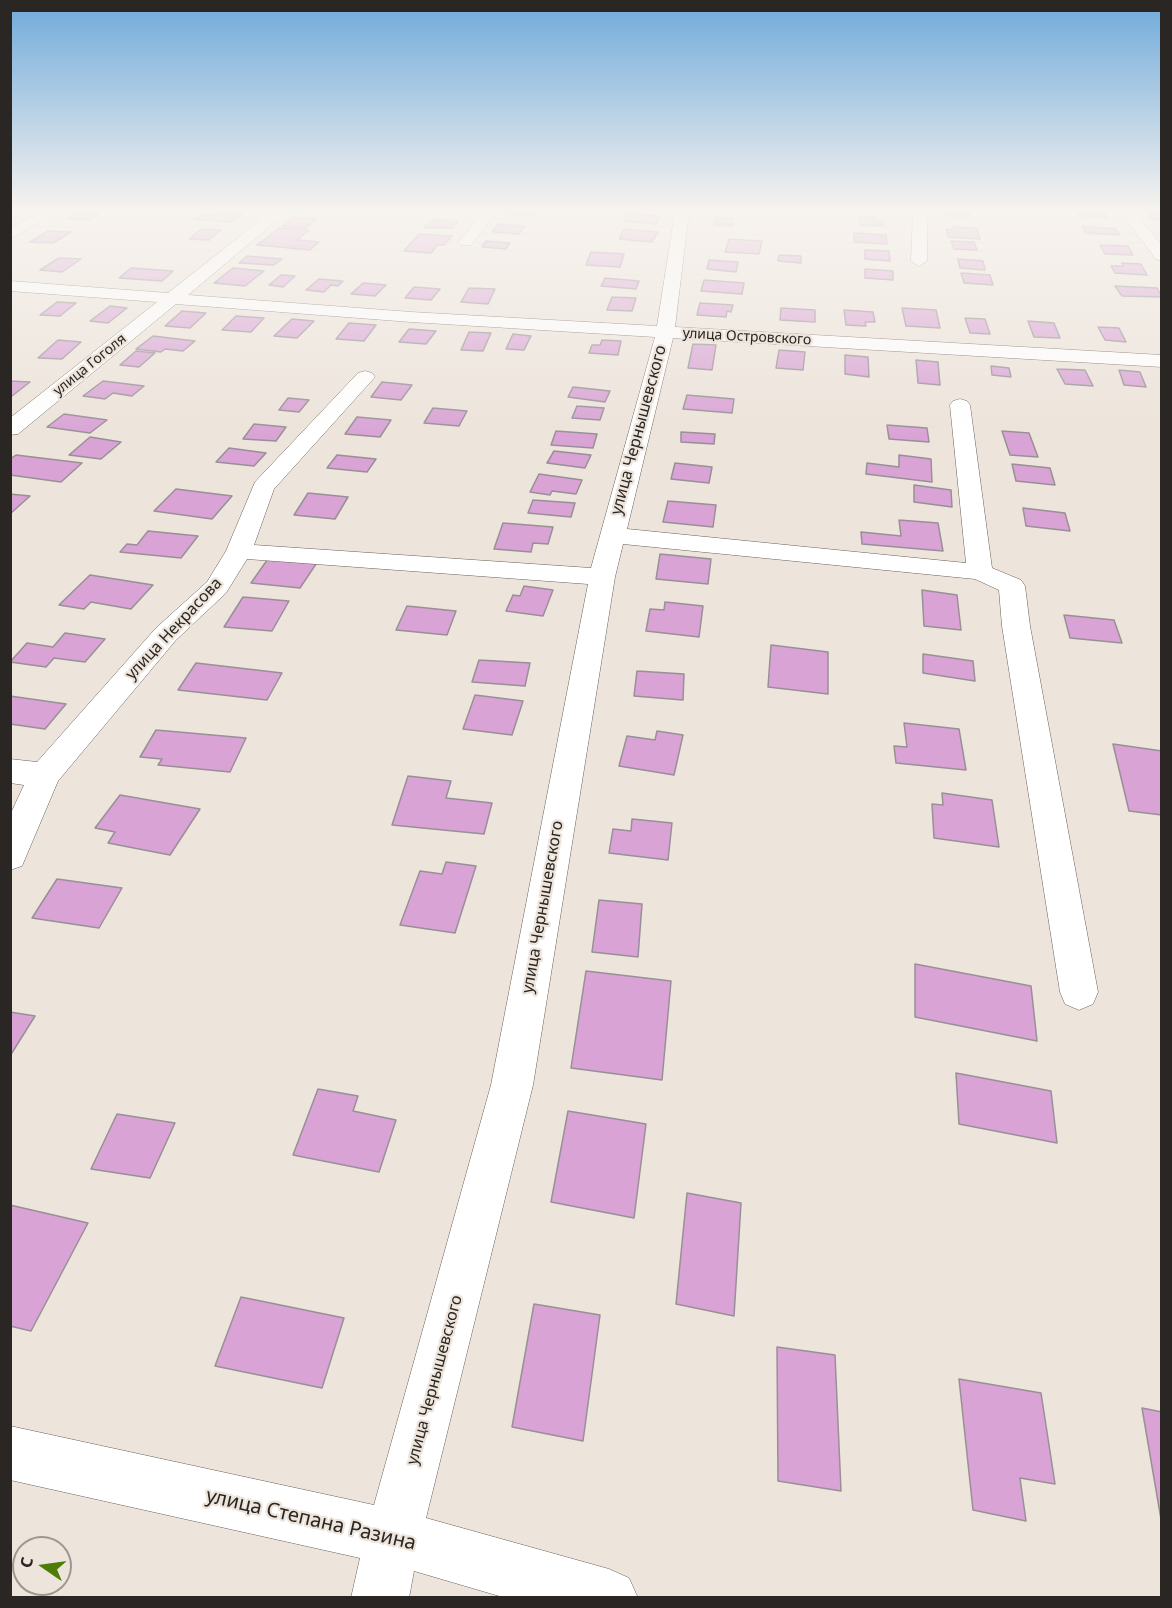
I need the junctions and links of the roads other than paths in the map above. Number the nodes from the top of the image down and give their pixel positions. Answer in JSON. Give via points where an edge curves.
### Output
{"nodes":[{"id":1,"x":10,"y":286,"type":"edge"},
{"id":2,"x":188,"y":286,"type":"edge"},
{"id":3,"x":672,"y":286,"type":"edge"},
{"id":4,"x":174,"y":297,"type":"junction"},
{"id":5,"x":665,"y":333,"type":"junction"},
{"id":6,"x":1161,"y":361,"type":"edge"},
{"id":7,"x":365,"y":377,"type":"dead end"},
{"id":8,"x":960,"y":405,"type":"dead end"},
{"id":9,"x":10,"y":429,"type":"edge"},
{"id":10,"x":611,"y":536,"type":"junction"},
{"id":11,"x":239,"y":551,"type":"junction"},
{"id":12,"x":980,"y":572,"type":"junction"},
{"id":13,"x":602,"y":577,"type":"junction"},
{"id":14,"x":10,"y":771,"type":"edge"},
{"id":15,"x":44,"y":775,"type":"junction"},
{"id":16,"x":10,"y":856,"type":"edge"},
{"id":17,"x":1080,"y":992,"type":"dead end"},
{"id":18,"x":10,"y":1453,"type":"edge"},
{"id":19,"x":393,"y":1537,"type":"junction"},
{"id":20,"x":380,"y":1598,"type":"edge"},
{"id":21,"x":609,"y":1598,"type":"edge"}],
"edges":[{"from":1,"to":4,"type":"street","name":"улица Островского"},
{"from":2,"to":4,"type":"street","name":"улица Гоголя"},
{"from":3,"to":5,"type":"street","name":"улица Чернышевского"},
{"from":4,"to":5,"type":"street","name":"улица Островского"},
{"from":4,"to":9,"type":"street","name":"улица Гоголя"},
{"from":5,"to":6,"type":"street","name":"улица Островского"},
{"from":5,"to":10,"type":"street","name":"улица Чернышевского"},
{"from":7,"to":11,"type":"street","name":"улица Некрасова","via":[[263,487]]},
{"from":8,"to":12,"type":"street"},
{"from":10,"to":12,"type":"street"},
{"from":10,"to":13,"type":"street","name":"улица Чернышевского"},
{"from":11,"to":13,"type":"street"},
{"from":11,"to":15,"type":"street","name":"улица Некрасова","via":[[217,587],[166,634]]},
{"from":12,"to":17,"type":"street","via":[[1012,586]]},
{"from":13,"to":19,"type":"street","name":"улица Чернышевского","via":[[512,1086]]},
{"from":14,"to":15,"type":"street"},
{"from":15,"to":16,"type":"street","name":"улица Некрасова"},
{"from":18,"to":19,"type":"street","name":"улица Степана Разина"},
{"from":19,"to":20,"type":"street","name":"улица Чернышевского"},
{"from":19,"to":21,"type":"street","name":"улица Степана Разина"}]}
